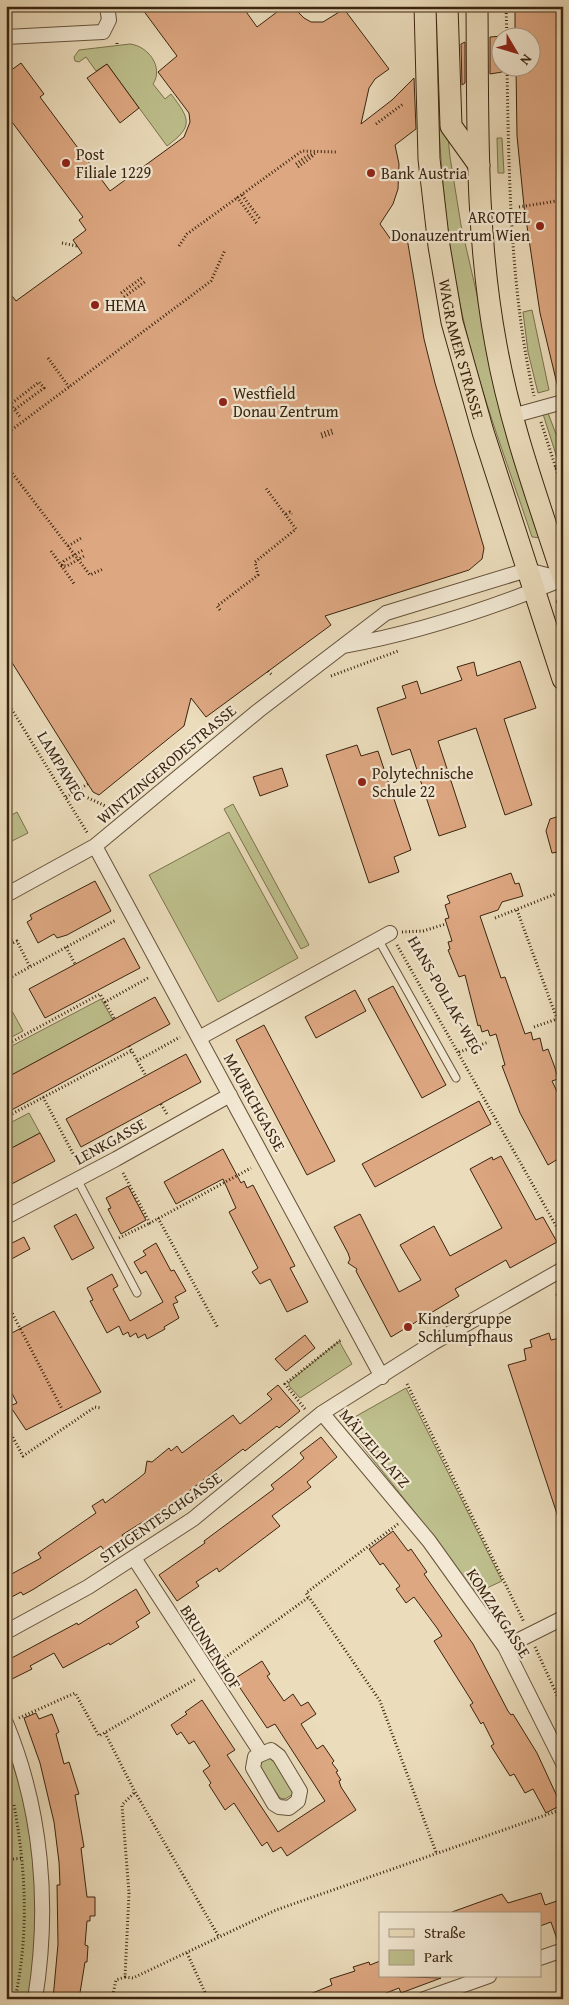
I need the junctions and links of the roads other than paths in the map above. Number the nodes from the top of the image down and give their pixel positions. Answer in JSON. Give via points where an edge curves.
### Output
{"nodes":[{"id":1,"x":107,"y":6,"type":"edge"},
{"id":2,"x":425,"y":6,"type":"edge"},
{"id":3,"x":448,"y":6,"type":"edge"},
{"id":4,"x":477,"y":6,"type":"edge"},
{"id":5,"x":6,"y":37,"type":"edge"},
{"id":6,"x":479,"y":165,"type":"junction"},
{"id":7,"x":563,"y":402,"type":"edge"},
{"id":8,"x":512,"y":416,"type":"junction"},
{"id":9,"x":528,"y":570,"type":"junction"},
{"id":10,"x":563,"y":578,"type":"edge"},
{"id":11,"x":536,"y":597,"type":"junction"},
{"id":12,"x":340,"y":646,"type":"junction"},
{"id":13,"x":563,"y":679,"type":"edge"},
{"id":14,"x":95,"y":846,"type":"junction"},
{"id":15,"x":6,"y":895,"type":"edge"},
{"id":16,"x":384,"y":936,"type":"joint"},
{"id":17,"x":199,"y":1038,"type":"junction"},
{"id":18,"x":456,"y":1078,"type":"dead end"},
{"id":19,"x":230,"y":1095,"type":"junction"},
{"id":20,"x":77,"y":1179,"type":"junction"},
{"id":21,"x":6,"y":1217,"type":"edge"},
{"id":22,"x":563,"y":1269,"type":"edge"},
{"id":23,"x":137,"y":1293,"type":"dead end"},
{"id":24,"x":382,"y":1377,"type":"junction"},
{"id":25,"x":315,"y":1413,"type":"junction"},
{"id":26,"x":409,"y":1515,"type":"joint"},
{"id":27,"x":134,"y":1558,"type":"junction"},
{"id":28,"x":563,"y":1618,"type":"edge"},
{"id":29,"x":6,"y":1632,"type":"edge"},
{"id":30,"x":504,"y":1647,"type":"junction"},
{"id":31,"x":7,"y":1724,"type":"edge"},
{"id":32,"x":261,"y":1753,"type":"dead end"},
{"id":33,"x":563,"y":1763,"type":"edge"},
{"id":34,"x":563,"y":1950,"type":"edge"},
{"id":35,"x":542,"y":1957,"type":"edge"},
{"id":36,"x":483,"y":1978,"type":"edge"},
{"id":37,"x":35,"y":1999,"type":"edge"},
{"id":38,"x":424,"y":1999,"type":"edge"}],
"edges":[{"from":1,"to":5,"type":"street","via":[[109,20],[103,32]]},
{"from":2,"to":9,"type":"main road","name":"WAGRAMER STRASSE","via":[[429,159],[445,284],[462,360]]},
{"from":3,"to":6,"type":"main road","via":[[451,126]]},
{"from":4,"to":6,"type":"main road","name":"WAGRAMER STRASSE"},
{"from":6,"to":8,"type":"main road","name":"WAGRAMER STRASSE","via":[[489,303]]},
{"from":7,"to":8,"type":"street"},
{"from":8,"to":10,"type":"main road","name":"WAGRAMER STRASSE"},
{"from":9,"to":10,"type":"street"},
{"from":9,"to":11,"type":"main road","name":"WAGRAMER STRASSE"},
{"from":9,"to":12,"type":"street","name":"WINTZINGERODESTRASSE","via":[[386,613]]},
{"from":10,"to":11,"type":"street","name":"WINTZINGERODESTRASSE"},
{"from":11,"to":12,"type":"street","name":"WINTZINGERODESTRASSE","via":[[387,638]]},
{"from":11,"to":13,"type":"main road","name":"WAGRAMER STRASSE"},
{"from":12,"to":14,"type":"street","name":"WINTZINGERODESTRASSE"},
{"from":14,"to":15,"type":"street","name":"WINTZINGERODESTRASSE"},
{"from":14,"to":17,"type":"street","name":"MAURICHGASSE"},
{"from":16,"to":17,"type":"street"},
{"from":16,"to":18,"type":"lane"},
{"from":17,"to":19,"type":"street","name":"MAURICHGASSE"},
{"from":19,"to":20,"type":"street","name":"LENKGASSE"},
{"from":19,"to":24,"type":"street","name":"MAURICHGASSE"},
{"from":20,"to":21,"type":"street","name":"LENKGASSE"},
{"from":20,"to":23,"type":"lane"},
{"from":22,"to":24,"type":"street","name":"MÄLZELPLATZ","via":[[433,1343]]},
{"from":24,"to":25,"type":"street","name":"MÄLZELPLATZ"},
{"from":25,"to":26,"type":"street","name":"MÄLZELPLATZ"},
{"from":25,"to":27,"type":"street","name":"STEIGENTESCHGASSE","via":[[206,1508]]},
{"from":26,"to":30,"type":"street","name":"KOMZAKGASSE"},
{"from":27,"to":29,"type":"street","name":"STEIGENTESCHGASSE","via":[[44,1613]]},
{"from":27,"to":32,"type":"street","name":"BRUNNENHOF"},
{"from":28,"to":30,"type":"street"},
{"from":30,"to":33,"type":"street","name":"KOMZAKGASSE"},
{"from":31,"to":37,"type":"street","via":[[30,1798],[40,1856],[42,1930]]},
{"from":34,"to":35,"type":"street"},
{"from":36,"to":38,"type":"street"}]}
